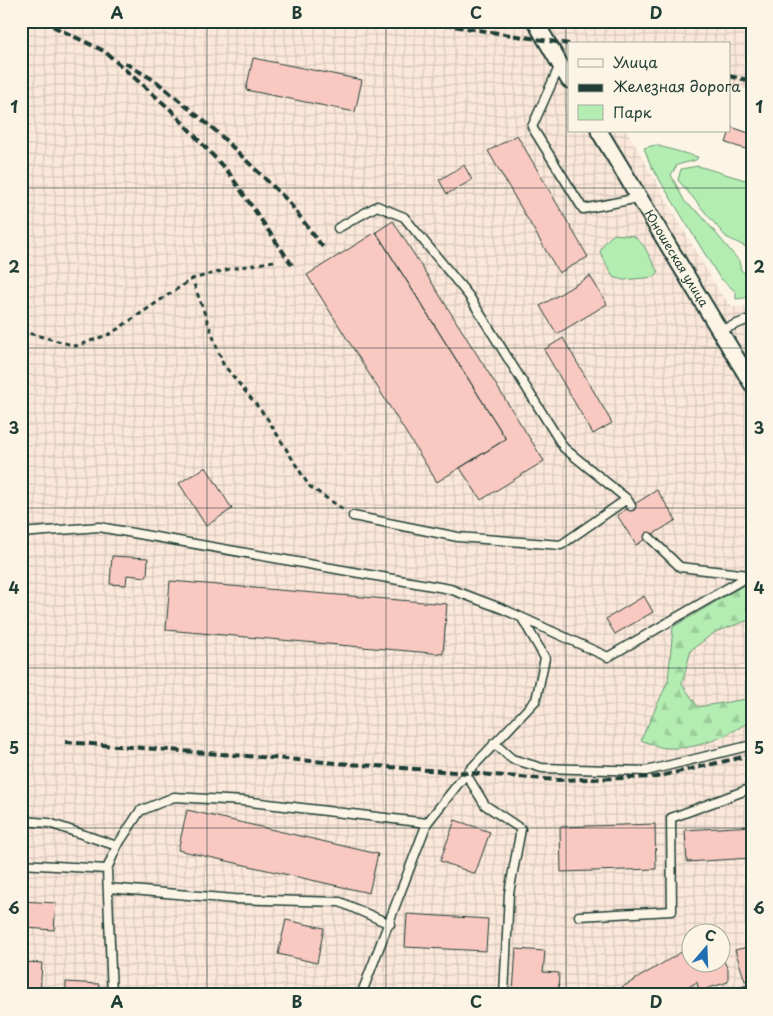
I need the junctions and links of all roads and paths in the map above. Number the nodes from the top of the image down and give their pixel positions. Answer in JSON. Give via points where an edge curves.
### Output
{"nodes":[{"id":1,"x":535,"y":21,"type":"edge"},
{"id":2,"x":722,"y":21,"type":"edge"},
{"id":3,"x":752,"y":24,"type":"edge"},
{"id":4,"x":560,"y":65,"type":"junction"},
{"id":5,"x":568,"y":78,"type":"edge"},
{"id":6,"x":600,"y":132,"type":"edge"},
{"id":7,"x":639,"y":198,"type":"junction"},
{"id":8,"x":338,"y":228,"type":"dead end"},
{"id":9,"x":274,"y":261,"type":"dead end"},
{"id":10,"x":192,"y":279,"type":"junction"},
{"id":11,"x":752,"y":318,"type":"edge"},
{"id":12,"x":719,"y":331,"type":"junction"},
{"id":13,"x":21,"y":332,"type":"edge"},
{"id":14,"x":752,"y":384,"type":"edge"},
{"id":15,"x":353,"y":516,"type":"joint"},
{"id":16,"x":21,"y":533,"type":"edge"},
{"id":17,"x":649,"y":537,"type":"dead end"},
{"id":18,"x":751,"y":574,"type":"edge"},
{"id":19,"x":522,"y":618,"type":"junction"},
{"id":20,"x":494,"y":743,"type":"junction"},
{"id":21,"x":752,"y":745,"type":"edge"},
{"id":22,"x":466,"y":774,"type":"junction"},
{"id":23,"x":752,"y":788,"type":"edge"},
{"id":24,"x":21,"y":821,"type":"edge"},
{"id":25,"x":427,"y":822,"type":"junction"},
{"id":26,"x":117,"y":846,"type":"junction"},
{"id":27,"x":21,"y":864,"type":"edge"},
{"id":28,"x":107,"y":869,"type":"junction"},
{"id":29,"x":108,"y":888,"type":"junction"},
{"id":30,"x":579,"y":916,"type":"dead end"},
{"id":31,"x":390,"y":924,"type":"junction"},
{"id":32,"x":752,"y":989,"type":"edge"},
{"id":33,"x":744,"y":993,"type":"edge"},
{"id":34,"x":112,"y":995,"type":"edge"},
{"id":35,"x":360,"y":995,"type":"edge"},
{"id":36,"x":504,"y":995,"type":"edge"},
{"id":37,"x":731,"y":995,"type":"edge"}],
"edges":[{"from":1,"to":4,"type":"street"},
{"from":2,"to":3,"type":"lane"},
{"from":4,"to":5,"type":"street"},
{"from":4,"to":7,"type":"lane","via":[[532,127],[583,209]]},
{"from":6,"to":7,"type":"street","name":"Юношеская улица"},
{"from":7,"to":12,"type":"street","name":"Юношеская улица"},
{"from":8,"to":15,"type":"lane","via":[[377,206],[404,217],[468,296],[564,448],[629,502],[562,545],[458,538]]},
{"from":9,"to":10,"type":"path","via":[[230,268]]},
{"from":10,"to":13,"type":"path","via":[[110,334],[76,346]]},
{"from":10,"to":15,"type":"path","via":[[223,364],[266,418],[309,486]]},
{"from":11,"to":12,"type":"lane"},
{"from":12,"to":14,"type":"street","name":"Юношеская улица"},
{"from":16,"to":19,"type":"lane","via":[[98,527],[450,589]]},
{"from":17,"to":18,"type":"lane","via":[[680,568]]},
{"from":18,"to":19,"type":"lane","via":[[608,656]]},
{"from":19,"to":20,"type":"lane","via":[[545,658],[536,700]]},
{"from":20,"to":21,"type":"lane","via":[[512,759],[542,768],[646,771]]},
{"from":20,"to":22,"type":"lane"},
{"from":22,"to":25,"type":"lane"},
{"from":22,"to":36,"type":"lane","via":[[485,805],[522,829],[509,893]]},
{"from":23,"to":30,"type":"lane","via":[[671,818],[672,911]]},
{"from":24,"to":26,"type":"lane","via":[[49,823]]},
{"from":25,"to":26,"type":"lane","via":[[243,801],[174,797],[140,811]]},
{"from":25,"to":31,"type":"lane"},
{"from":26,"to":28,"type":"lane"},
{"from":27,"to":28,"type":"lane"},
{"from":28,"to":29,"type":"lane"},
{"from":29,"to":31,"type":"lane","via":[[234,899],[340,902]]},
{"from":29,"to":34,"type":"lane"},
{"from":31,"to":35,"type":"lane"},
{"from":32,"to":33,"type":"lane"},
{"from":33,"to":37,"type":"lane"}]}
